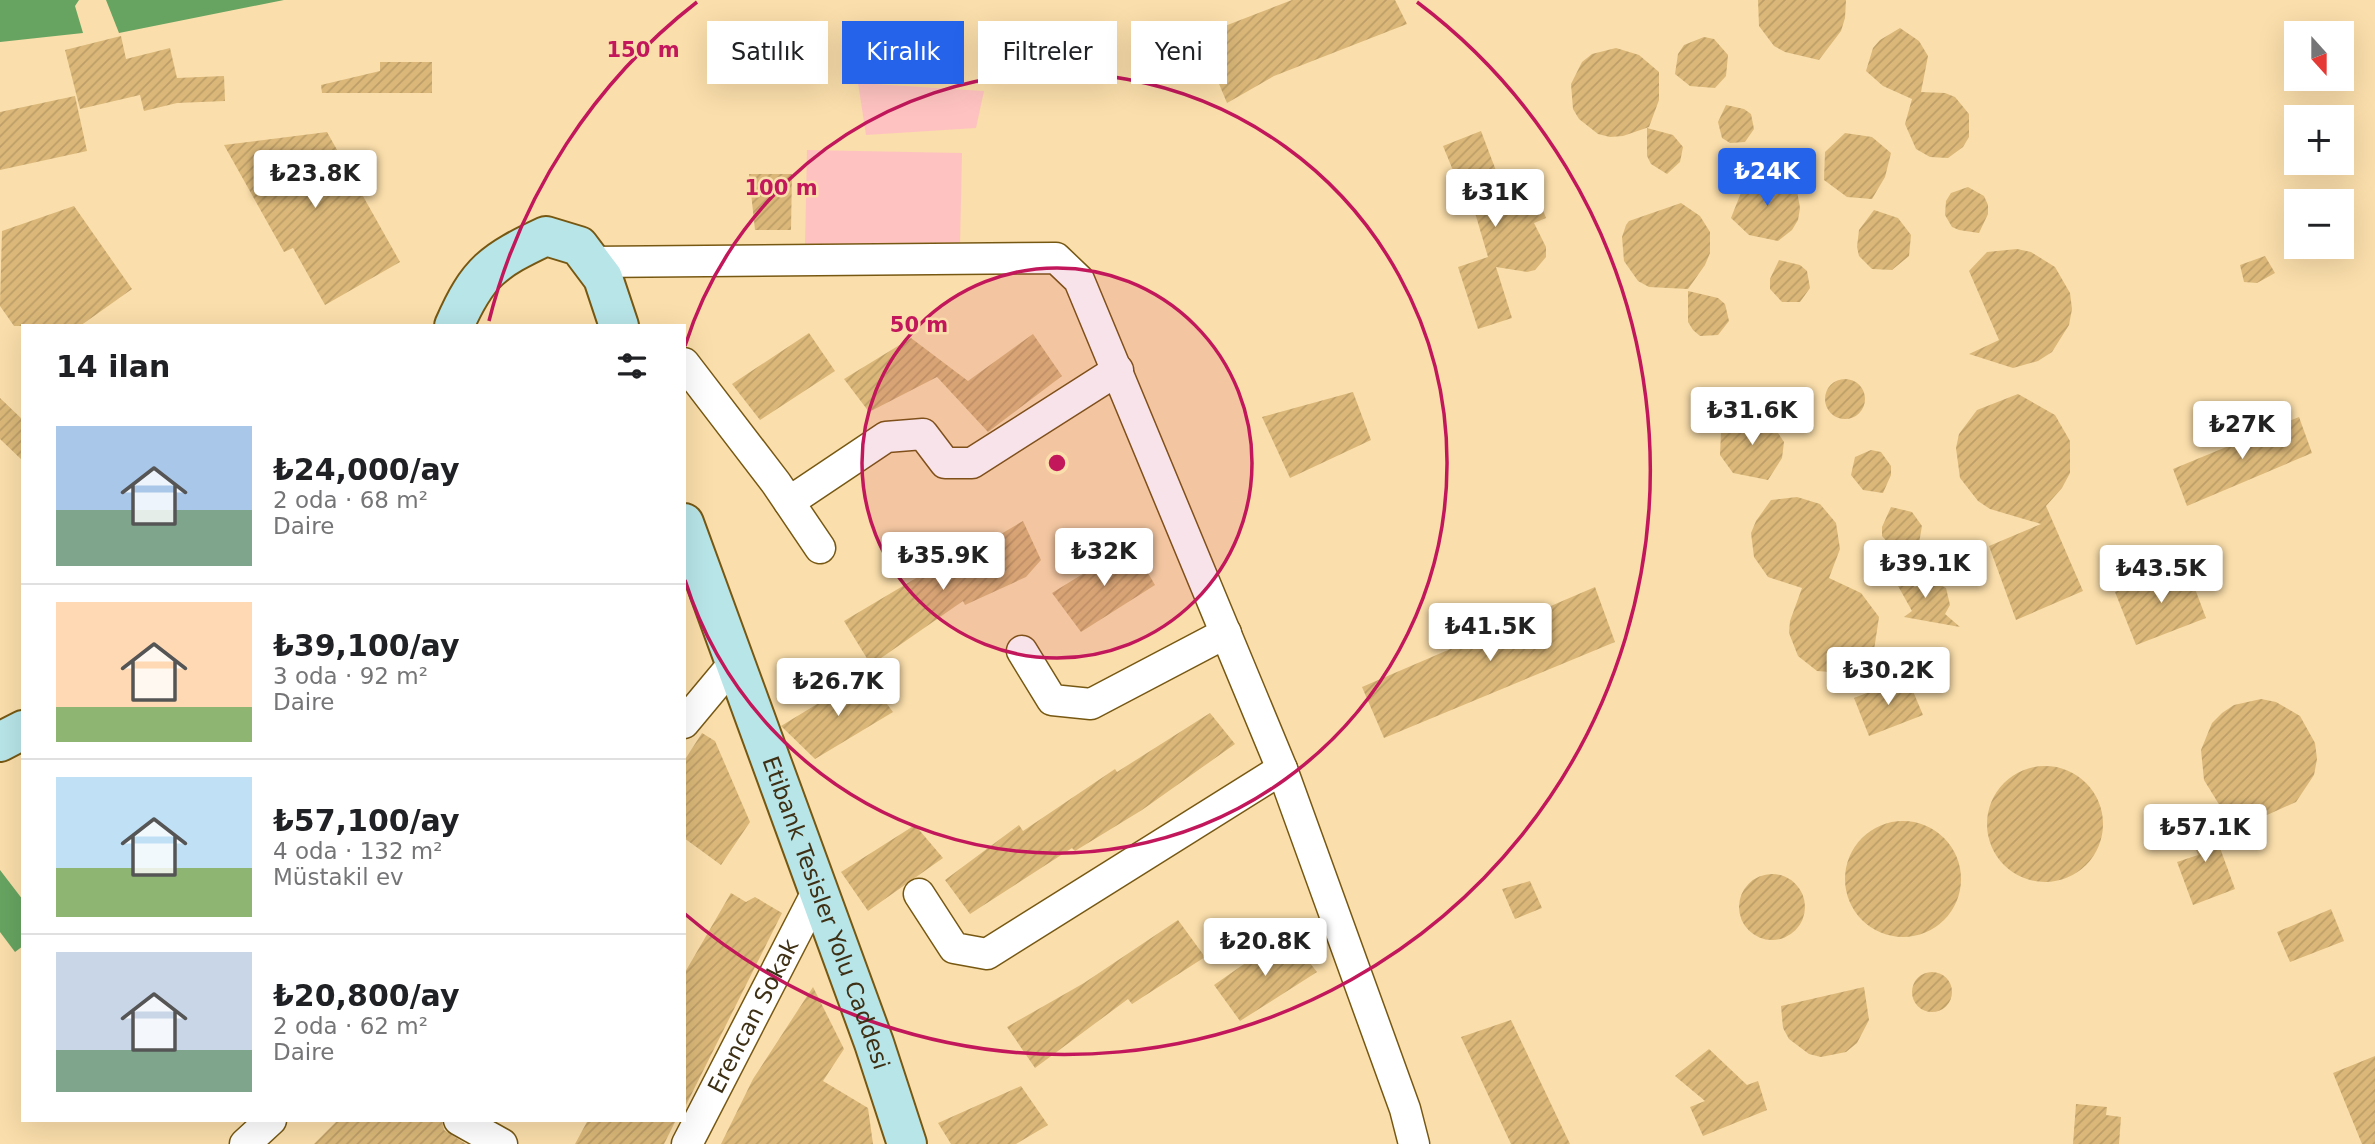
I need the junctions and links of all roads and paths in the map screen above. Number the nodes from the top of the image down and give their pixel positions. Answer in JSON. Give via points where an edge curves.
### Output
{"nodes":[{"id":1,"x":591,"y":262,"type":"junction"},
{"id":2,"x":455,"y":324,"type":"edge"},
{"id":3,"x":618,"y":324,"type":"edge"},
{"id":4,"x":686,"y":366,"type":"edge"},
{"id":5,"x":1118,"y":370,"type":"junction"},
{"id":6,"x":789,"y":502,"type":"junction"},
{"id":7,"x":686,"y":529,"type":"edge"},
{"id":8,"x":820,"y":548,"type":"dead end"},
{"id":9,"x":1226,"y":633,"type":"junction"},
{"id":10,"x":1022,"y":651,"type":"dead end"},
{"id":11,"x":734,"y":663,"type":"junction"},
{"id":12,"x":686,"y":721,"type":"edge"},
{"id":13,"x":21,"y":731,"type":"edge"},
{"id":14,"x":0,"y":742,"type":"edge"},
{"id":15,"x":1282,"y":769,"type":"junction"},
{"id":16,"x":818,"y":890,"type":"junction"},
{"id":17,"x":919,"y":894,"type":"dead end"},
{"id":18,"x":269,"y":1122,"type":"edge"},
{"id":19,"x":463,"y":1122,"type":"edge"},
{"id":20,"x":246,"y":1144,"type":"edge"},
{"id":21,"x":502,"y":1144,"type":"edge"},
{"id":22,"x":687,"y":1144,"type":"edge"},
{"id":23,"x":906,"y":1144,"type":"edge"},
{"id":24,"x":1414,"y":1144,"type":"edge"}],
"edges":[{"from":1,"to":2,"type":"street","via":[[579,246],[546,236],[501,257],[469,292]]},
{"from":1,"to":3,"type":"street","via":[[603,278]]},
{"from":1,"to":5,"type":"street","via":[[1056,258],[1079,280]]},
{"from":4,"to":6,"type":"street"},
{"from":5,"to":6,"type":"street","via":[[972,463],[946,463],[923,433],[886,437]]},
{"from":5,"to":9,"type":"street"},
{"from":6,"to":8,"type":"street"},
{"from":7,"to":11,"type":"street","name":"Etibank Tesisler Yolu Caddesi"},
{"from":9,"to":10,"type":"street","via":[[1091,704],[1052,700]]},
{"from":9,"to":15,"type":"street"},
{"from":11,"to":12,"type":"street"},
{"from":11,"to":16,"type":"street","name":"Etibank Tesisler Yolu Caddesi"},
{"from":13,"to":14,"type":"street"},
{"from":15,"to":17,"type":"street","via":[[987,954],[954,948]]},
{"from":15,"to":24,"type":"street"},
{"from":16,"to":22,"type":"street","name":"Erencan Sokak"},
{"from":16,"to":23,"type":"street","name":"Etibank Tesisler Yolu Caddesi"},
{"from":18,"to":20,"type":"street"},
{"from":19,"to":21,"type":"street"}]}
